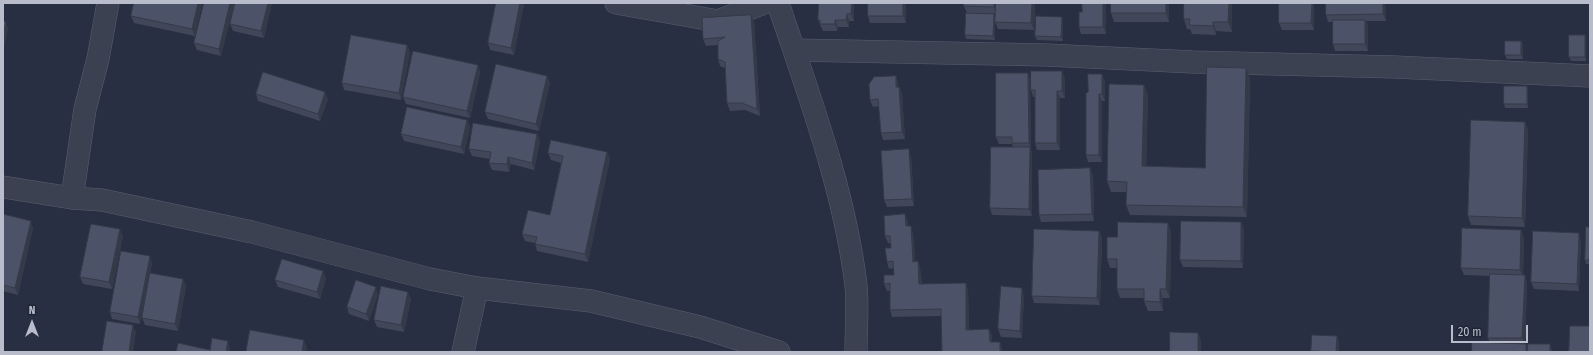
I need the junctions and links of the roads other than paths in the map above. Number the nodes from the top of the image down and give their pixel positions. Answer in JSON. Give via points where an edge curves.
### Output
{"nodes":[{"id":1,"x":108,"y":3,"type":"edge"},
{"id":2,"x":616,"y":3,"type":"edge"},
{"id":3,"x":764,"y":3,"type":"edge"},
{"id":4,"x":778,"y":3,"type":"edge"},
{"id":5,"x":794,"y":50,"type":"junction"},
{"id":6,"x":1590,"y":76,"type":"edge"},
{"id":7,"x":3,"y":186,"type":"edge"},
{"id":8,"x":72,"y":198,"type":"junction"},
{"id":9,"x":477,"y":288,"type":"junction"},
{"id":10,"x":463,"y":352,"type":"edge"},
{"id":11,"x":779,"y":352,"type":"edge"},
{"id":12,"x":856,"y":352,"type":"edge"}],
"edges":[{"from":1,"to":8,"type":"street","via":[[85,109]]},
{"from":2,"to":3,"type":"street","via":[[718,21]]},
{"from":4,"to":5,"type":"street"},
{"from":5,"to":6,"type":"street","via":[[1047,55]]},
{"from":5,"to":12,"type":"street","via":[[840,196],[856,287]]},
{"from":7,"to":8,"type":"street"},
{"from":8,"to":9,"type":"street","via":[[102,200],[252,232],[430,279]]},
{"from":9,"to":10,"type":"street"},
{"from":9,"to":11,"type":"street","via":[[591,301],[700,327]]}]}
